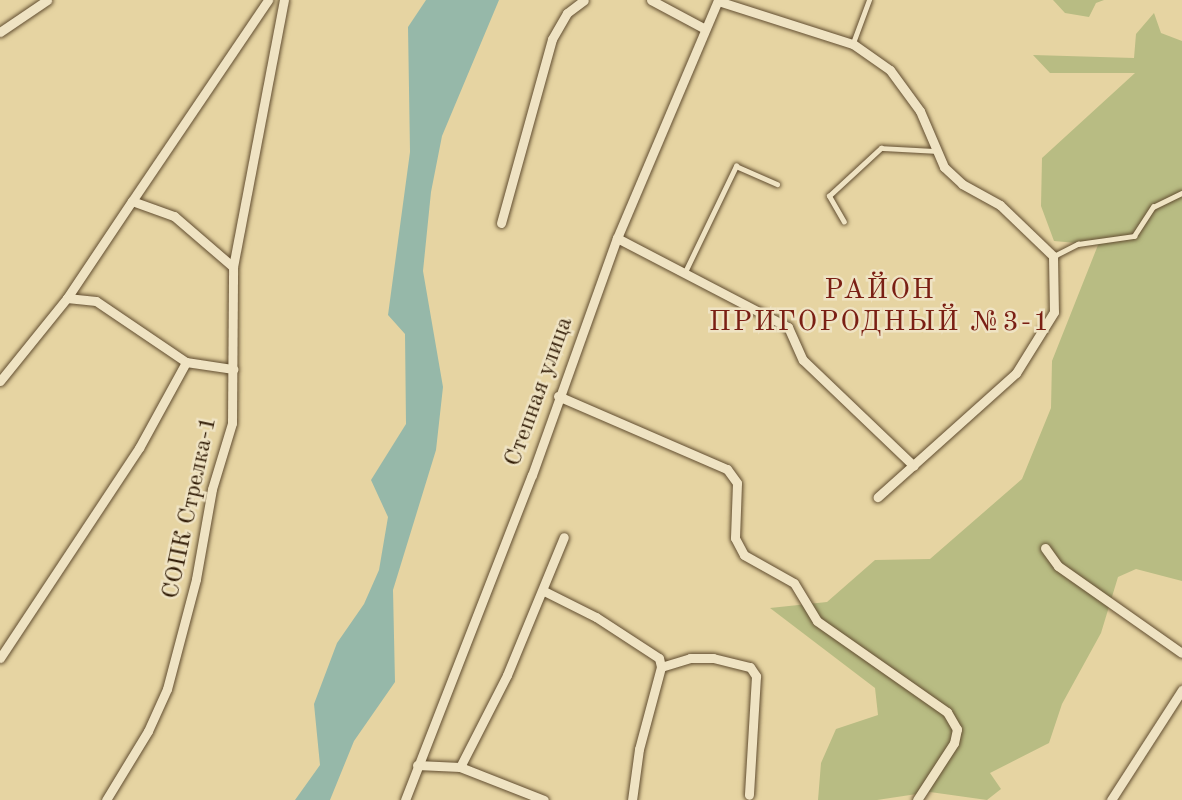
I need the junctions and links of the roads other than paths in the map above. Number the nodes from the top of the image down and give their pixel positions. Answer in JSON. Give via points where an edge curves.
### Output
{"nodes":[{"id":1,"x":47,"y":0,"type":"edge"},
{"id":2,"x":268,"y":0,"type":"edge"},
{"id":3,"x":284,"y":0,"type":"edge"},
{"id":4,"x":584,"y":0,"type":"edge"},
{"id":5,"x":652,"y":0,"type":"edge"},
{"id":6,"x":869,"y":0,"type":"edge"},
{"id":7,"x":718,"y":1,"type":"edge"},
{"id":8,"x":705,"y":29,"type":"junction"},
{"id":9,"x":0,"y":32,"type":"edge"},
{"id":10,"x":853,"y":44,"type":"junction"},
{"id":11,"x":937,"y":151,"type":"junction"},
{"id":12,"x":777,"y":184,"type":"dead end"},
{"id":13,"x":1182,"y":194,"type":"edge"},
{"id":14,"x":132,"y":201,"type":"junction"},
{"id":15,"x":844,"y":222,"type":"dead end"},
{"id":16,"x":501,"y":223,"type":"dead end"},
{"id":17,"x":617,"y":238,"type":"junction"},
{"id":18,"x":1053,"y":256,"type":"junction"},
{"id":19,"x":233,"y":267,"type":"junction"},
{"id":20,"x":685,"y":272,"type":"junction"},
{"id":21,"x":67,"y":298,"type":"junction"},
{"id":22,"x":186,"y":362,"type":"junction"},
{"id":23,"x":233,"y":369,"type":"junction"},
{"id":24,"x":0,"y":381,"type":"edge"},
{"id":25,"x":558,"y":396,"type":"junction"},
{"id":26,"x":914,"y":466,"type":"junction"},
{"id":27,"x":878,"y":497,"type":"dead end"},
{"id":28,"x":564,"y":537,"type":"dead end"},
{"id":29,"x":1045,"y":548,"type":"dead end"},
{"id":30,"x":544,"y":592,"type":"junction"},
{"id":31,"x":1182,"y":653,"type":"edge"},
{"id":32,"x":0,"y":658,"type":"edge"},
{"id":33,"x":661,"y":667,"type":"junction"},
{"id":34,"x":1182,"y":690,"type":"edge"},
{"id":35,"x":417,"y":765,"type":"junction"},
{"id":36,"x":460,"y":767,"type":"junction"},
{"id":37,"x":749,"y":795,"type":"dead end"},
{"id":38,"x":106,"y":800,"type":"edge"},
{"id":39,"x":405,"y":800,"type":"edge"},
{"id":40,"x":544,"y":800,"type":"edge"},
{"id":41,"x":632,"y":800,"type":"edge"},
{"id":42,"x":917,"y":800,"type":"edge"},
{"id":43,"x":1111,"y":800,"type":"edge"}],
"edges":[{"from":1,"to":9,"type":"street"},
{"from":2,"to":14,"type":"street"},
{"from":3,"to":19,"type":"street","name":"СОПК Стрелка-1"},
{"from":4,"to":16,"type":"street","via":[[566,13],[552,39]]},
{"from":5,"to":8,"type":"street"},
{"from":6,"to":10,"type":"lane"},
{"from":7,"to":8,"type":"street","name":"Степная улица"},
{"from":7,"to":10,"type":"street"},
{"from":8,"to":17,"type":"street","name":"Степная улица"},
{"from":10,"to":11,"type":"street","via":[[890,70],[920,111]]},
{"from":11,"to":15,"type":"lane","via":[[881,148],[829,195]]},
{"from":11,"to":18,"type":"street","via":[[953,175],[1000,205]]},
{"from":12,"to":20,"type":"lane","via":[[736,166]]},
{"from":13,"to":18,"type":"lane","via":[[1153,207],[1134,236],[1078,244]]},
{"from":14,"to":19,"type":"street","via":[[174,216]]},
{"from":14,"to":21,"type":"street"},
{"from":17,"to":20,"type":"street"},
{"from":17,"to":25,"type":"street","name":"Степная улица"},
{"from":18,"to":26,"type":"street","via":[[1054,312],[1031,351],[1016,373]]},
{"from":19,"to":23,"type":"street","name":"СОПК Стрелка-1"},
{"from":20,"to":26,"type":"street","via":[[788,327],[803,360]]},
{"from":21,"to":22,"type":"street","via":[[96,301]]},
{"from":21,"to":24,"type":"street"},
{"from":22,"to":23,"type":"street"},
{"from":22,"to":32,"type":"street","via":[[139,448]]},
{"from":23,"to":38,"type":"street","name":"СОПК Стрелка-1","via":[[232,423],[212,489],[183,638],[148,731]]},
{"from":25,"to":35,"type":"street","name":"Степная улица","via":[[532,475]]},
{"from":25,"to":42,"type":"street","via":[[727,469],[737,483],[735,538],[744,555],[794,583],[817,621],[947,712],[957,729],[954,743]]},
{"from":26,"to":27,"type":"street"},
{"from":28,"to":30,"type":"street"},
{"from":29,"to":31,"type":"street","via":[[1058,566]]},
{"from":30,"to":33,"type":"street","via":[[631,638],[659,658]]},
{"from":30,"to":36,"type":"street"},
{"from":33,"to":37,"type":"street","via":[[690,658],[750,667],[756,676]]},
{"from":33,"to":41,"type":"street","via":[[639,749]]},
{"from":34,"to":43,"type":"street"},
{"from":35,"to":36,"type":"street"},
{"from":35,"to":39,"type":"street","name":"Степная улица"},
{"from":36,"to":40,"type":"street"}]}
